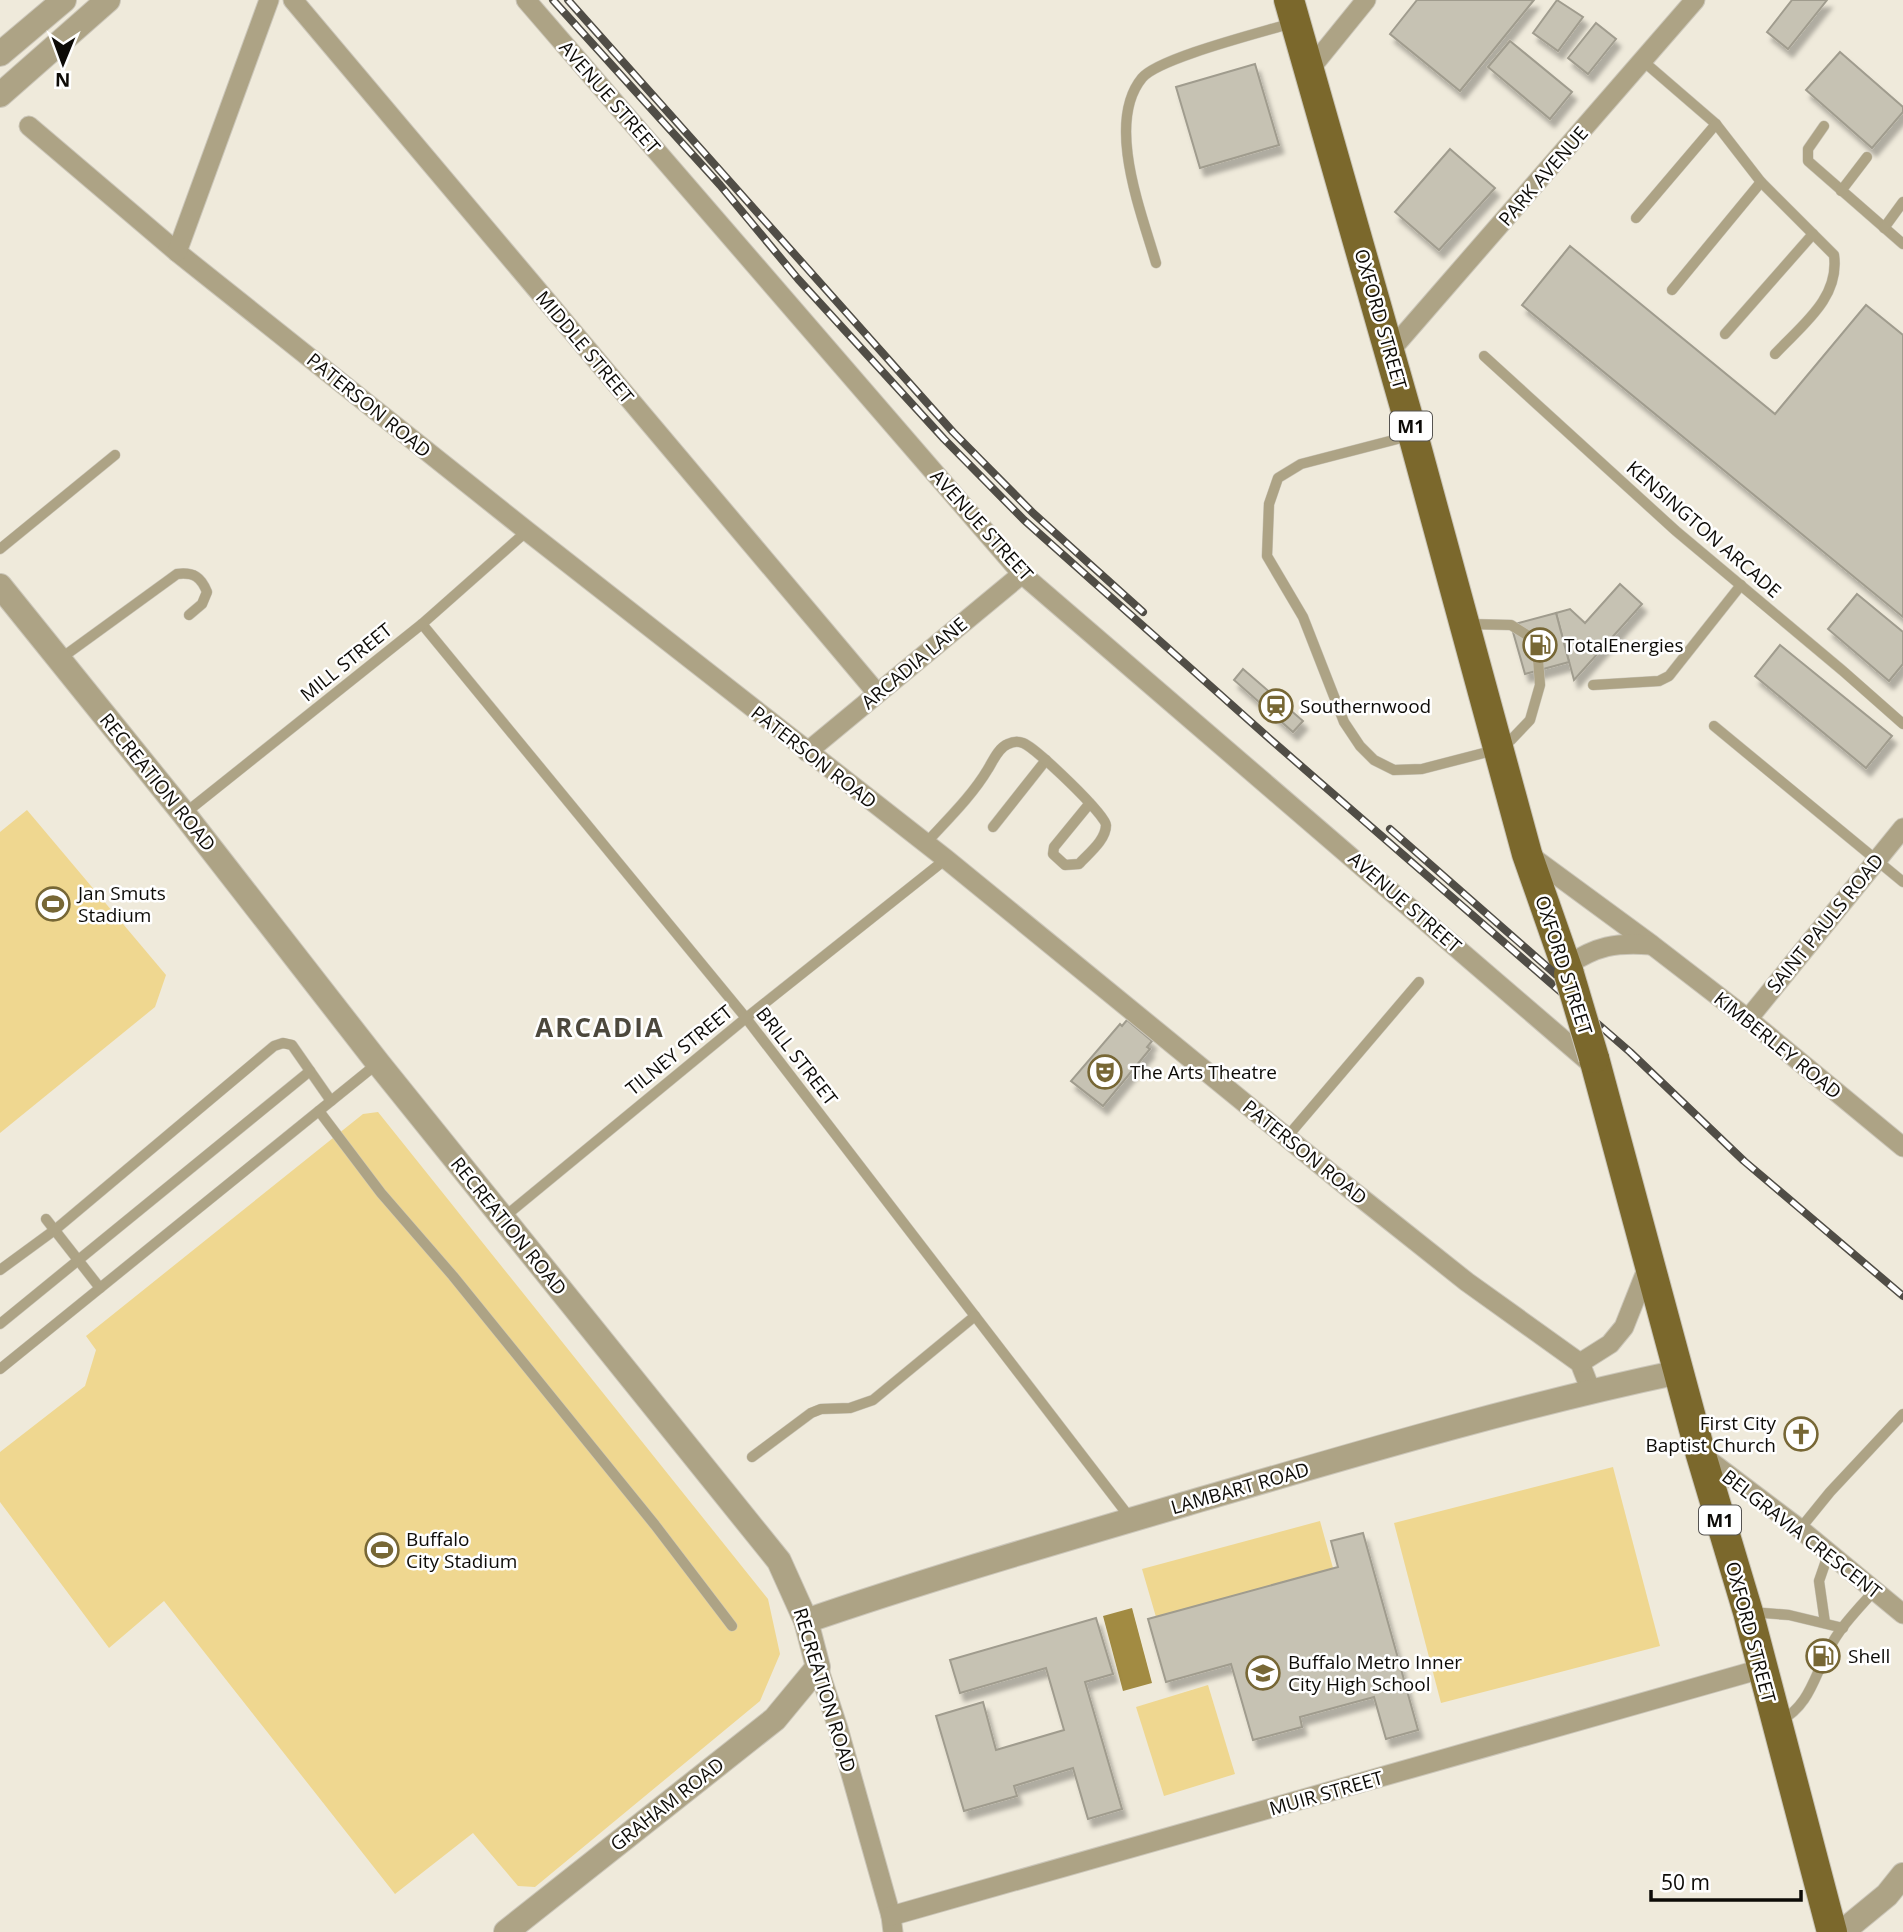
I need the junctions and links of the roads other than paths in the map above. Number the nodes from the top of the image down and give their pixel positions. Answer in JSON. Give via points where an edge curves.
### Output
{"nodes":[{"id":1,"x":108,"y":0,"type":"edge"},
{"id":2,"x":270,"y":0,"type":"edge"},
{"id":3,"x":293,"y":0,"type":"edge"},
{"id":4,"x":526,"y":0,"type":"edge"},
{"id":5,"x":1366,"y":0,"type":"edge"},
{"id":6,"x":1695,"y":0,"type":"edge"},
{"id":7,"x":59,"y":2,"type":"edge"},
{"id":8,"x":1293,"y":11,"type":"edge"},
{"id":9,"x":0,"y":54,"type":"edge"},
{"id":10,"x":1643,"y":61,"type":"junction"},
{"id":11,"x":1310,"y":69,"type":"junction"},
{"id":12,"x":0,"y":95,"type":"edge"},
{"id":13,"x":1716,"y":124,"type":"junction"},
{"id":14,"x":1824,"y":125,"type":"dead end"},
{"id":15,"x":29,"y":126,"type":"dead end"},
{"id":16,"x":1867,"y":158,"type":"dead end"},
{"id":17,"x":1762,"y":182,"type":"junction"},
{"id":18,"x":1840,"y":191,"type":"junction"},
{"id":19,"x":1903,"y":202,"type":"edge"},
{"id":20,"x":1636,"y":218,"type":"dead end"},
{"id":21,"x":1884,"y":228,"type":"junction"},
{"id":22,"x":1813,"y":234,"type":"junction"},
{"id":23,"x":1903,"y":244,"type":"edge"},
{"id":24,"x":177,"y":252,"type":"junction"},
{"id":25,"x":1156,"y":263,"type":"dead end"},
{"id":26,"x":1672,"y":290,"type":"dead end"},
{"id":27,"x":1725,"y":334,"type":"dead end"},
{"id":28,"x":1390,"y":351,"type":"junction"},
{"id":29,"x":1775,"y":354,"type":"dead end"},
{"id":30,"x":1484,"y":356,"type":"dead end"},
{"id":31,"x":1413,"y":435,"type":"junction"},
{"id":32,"x":114,"y":455,"type":"dead end"},
{"id":33,"x":527,"y":531,"type":"junction"},
{"id":34,"x":0,"y":549,"type":"edge"},
{"id":35,"x":1022,"y":574,"type":"junction"},
{"id":36,"x":1741,"y":585,"type":"junction"},
{"id":37,"x":0,"y":586,"type":"edge"},
{"id":38,"x":189,"y":615,"type":"dead end"},
{"id":39,"x":422,"y":624,"type":"junction"},
{"id":40,"x":1465,"y":624,"type":"junction"},
{"id":41,"x":60,"y":660,"type":"junction"},
{"id":42,"x":1593,"y":685,"type":"dead end"},
{"id":43,"x":877,"y":693,"type":"junction"},
{"id":44,"x":1903,"y":724,"type":"edge"},
{"id":45,"x":1714,"y":726,"type":"dead end"},
{"id":46,"x":1499,"y":749,"type":"junction"},
{"id":47,"x":807,"y":752,"type":"junction"},
{"id":48,"x":1046,"y":760,"type":"junction"},
{"id":49,"x":1090,"y":803,"type":"junction"},
{"id":50,"x":184,"y":814,"type":"junction"},
{"id":51,"x":993,"y":827,"type":"dead end"},
{"id":52,"x":1903,"y":828,"type":"edge"},
{"id":53,"x":926,"y":844,"type":"junction"},
{"id":54,"x":1527,"y":854,"type":"junction"},
{"id":55,"x":946,"y":859,"type":"junction"},
{"id":56,"x":1877,"y":860,"type":"junction"},
{"id":57,"x":1903,"y":882,"type":"edge"},
{"id":58,"x":1652,"y":945,"type":"junction"},
{"id":59,"x":1567,"y":970,"type":"junction"},
{"id":60,"x":1419,"y":982,"type":"dead end"},
{"id":61,"x":746,"y":1018,"type":"junction"},
{"id":62,"x":1748,"y":1019,"type":"junction"},
{"id":63,"x":378,"y":1063,"type":"junction"},
{"id":64,"x":1595,"y":1064,"type":"junction"},
{"id":65,"x":310,"y":1071,"type":"junction"},
{"id":66,"x":331,"y":1101,"type":"junction"},
{"id":67,"x":319,"y":1111,"type":"junction"},
{"id":68,"x":1287,"y":1137,"type":"junction"},
{"id":69,"x":1903,"y":1147,"type":"edge"},
{"id":70,"x":46,"y":1219,"type":"dead end"},
{"id":71,"x":503,"y":1219,"type":"junction"},
{"id":72,"x":56,"y":1229,"type":"junction"},
{"id":73,"x":1650,"y":1261,"type":"junction"},
{"id":74,"x":78,"y":1262,"type":"junction"},
{"id":75,"x":0,"y":1270,"type":"edge"},
{"id":76,"x":100,"y":1288,"type":"junction"},
{"id":77,"x":975,"y":1316,"type":"junction"},
{"id":78,"x":0,"y":1324,"type":"edge"},
{"id":79,"x":1580,"y":1363,"type":"junction"},
{"id":80,"x":0,"y":1369,"type":"edge"},
{"id":81,"x":1679,"y":1372,"type":"junction"},
{"id":82,"x":1591,"y":1391,"type":"junction"},
{"id":83,"x":1903,"y":1414,"type":"edge"},
{"id":84,"x":1701,"y":1455,"type":"junction"},
{"id":85,"x":752,"y":1457,"type":"dead end"},
{"id":86,"x":1131,"y":1520,"type":"junction"},
{"id":87,"x":1800,"y":1528,"type":"junction"},
{"id":88,"x":1829,"y":1552,"type":"junction"},
{"id":89,"x":1875,"y":1590,"type":"junction"},
{"id":90,"x":1748,"y":1612,"type":"junction"},
{"id":91,"x":1903,"y":1614,"type":"edge"},
{"id":92,"x":806,"y":1621,"type":"junction"},
{"id":93,"x":1825,"y":1623,"type":"junction"},
{"id":94,"x":732,"y":1626,"type":"dead end"},
{"id":95,"x":1843,"y":1628,"type":"junction"},
{"id":96,"x":818,"y":1667,"type":"junction"},
{"id":97,"x":1761,"y":1669,"type":"junction"},
{"id":98,"x":1776,"y":1724,"type":"junction"},
{"id":99,"x":1900,"y":1886,"type":"edge"},
{"id":100,"x":892,"y":1924,"type":"edge"},
{"id":101,"x":506,"y":1932,"type":"edge"},
{"id":102,"x":1832,"y":1932,"type":"edge"},
{"id":103,"x":1842,"y":1932,"type":"edge"}],
"edges":[{"from":1,"to":12,"type":"street"},
{"from":2,"to":24,"type":"street"},
{"from":3,"to":43,"type":"street","name":"MIDDLE STREET"},
{"from":4,"to":35,"type":"street","name":"AVENUE STREET"},
{"from":5,"to":11,"type":"street"},
{"from":6,"to":10,"type":"street","name":"PARK AVENUE"},
{"from":7,"to":9,"type":"street"},
{"from":8,"to":11,"type":"main road","name":"OXFORD STREET","number":"M1"},
{"from":8,"to":25,"type":"lane","via":[[1143,76],[1131,99],[1125,134],[1129,173]]},
{"from":10,"to":13,"type":"lane"},
{"from":10,"to":28,"type":"street","name":"PARK AVENUE"},
{"from":11,"to":28,"type":"main road","name":"OXFORD STREET","number":"M1"},
{"from":13,"to":17,"type":"lane"},
{"from":13,"to":20,"type":"lane"},
{"from":14,"to":18,"type":"lane","via":[[1808,149],[1808,161]]},
{"from":15,"to":24,"type":"street","name":"PATERSON ROAD"},
{"from":16,"to":18,"type":"lane"},
{"from":17,"to":22,"type":"lane"},
{"from":17,"to":26,"type":"lane"},
{"from":18,"to":21,"type":"lane"},
{"from":19,"to":21,"type":"lane"},
{"from":21,"to":23,"type":"lane"},
{"from":22,"to":27,"type":"lane"},
{"from":22,"to":29,"type":"lane","via":[[1834,255],[1833,285],[1827,298]]},
{"from":24,"to":33,"type":"street","name":"PATERSON ROAD"},
{"from":28,"to":31,"type":"main road","name":"OXFORD STREET","number":"M1"},
{"from":30,"to":36,"type":"lane","name":"KENSINGTON ARCADE"},
{"from":31,"to":40,"type":"main road","name":"OXFORD STREET","number":"M1"},
{"from":31,"to":46,"type":"lane","via":[[1301,464],[1278,478],[1269,504],[1267,556],[1303,617],[1344,722],[1374,760],[1394,770],[1422,769]]},
{"from":32,"to":34,"type":"lane"},
{"from":33,"to":39,"type":"lane","name":"MILL STREET"},
{"from":33,"to":47,"type":"street","name":"PATERSON ROAD"},
{"from":35,"to":43,"type":"street","name":"ARCADIA LANE"},
{"from":35,"to":64,"type":"street","name":"AVENUE STREET"},
{"from":36,"to":42,"type":"lane","via":[[1669,676],[1659,681]]},
{"from":36,"to":44,"type":"lane","name":"KENSINGTON ARCADE"},
{"from":37,"to":41,"type":"street","name":"RECREATION ROAD"},
{"from":38,"to":41,"type":"lane","via":[[207,592],[202,580],[191,573],[177,574]]},
{"from":39,"to":50,"type":"lane","name":"MILL STREET"},
{"from":39,"to":61,"type":"lane","name":"BRILL STREET"},
{"from":40,"to":46,"type":"main road","name":"OXFORD STREET","number":"M1"},
{"from":40,"to":46,"type":"lane","via":[[1520,629],[1534,645],[1538,659],[1540,685],[1530,720]]},
{"from":41,"to":50,"type":"street","name":"RECREATION ROAD"},
{"from":43,"to":47,"type":"street","name":"ARCADIA LANE"},
{"from":45,"to":56,"type":"lane"},
{"from":46,"to":54,"type":"main road","name":"OXFORD STREET","number":"M1"},
{"from":47,"to":53,"type":"street","name":"PATERSON ROAD"},
{"from":48,"to":49,"type":"lane"},
{"from":48,"to":51,"type":"lane"},
{"from":48,"to":53,"type":"lane","via":[[1020,741],[1002,747],[985,775]]},
{"from":49,"to":49,"type":"lane","via":[[1106,819],[1104,835],[1079,864],[1065,865],[1053,851]]},
{"from":50,"to":63,"type":"street","name":"RECREATION ROAD"},
{"from":52,"to":56,"type":"street","name":"SAINT PAULS ROAD"},
{"from":53,"to":55,"type":"street","name":"PATERSON ROAD"},
{"from":54,"to":58,"type":"street","name":"KIMBERLEY ROAD"},
{"from":54,"to":59,"type":"main road","name":"OXFORD STREET","number":"M1"},
{"from":55,"to":61,"type":"lane","name":"TILNEY STREET"},
{"from":55,"to":68,"type":"street","name":"PATERSON ROAD"},
{"from":56,"to":57,"type":"lane"},
{"from":56,"to":62,"type":"street","name":"SAINT PAULS ROAD"},
{"from":58,"to":59,"type":"street","via":[[1624,942],[1601,947]]},
{"from":58,"to":62,"type":"street","name":"KIMBERLEY ROAD"},
{"from":59,"to":64,"type":"main road","name":"OXFORD STREET","number":"M1","bridge":true},
{"from":60,"to":68,"type":"lane"},
{"from":61,"to":71,"type":"lane","name":"TILNEY STREET"},
{"from":61,"to":77,"type":"lane","name":"BRILL STREET"},
{"from":62,"to":69,"type":"street","name":"KIMBERLEY ROAD"},
{"from":63,"to":66,"type":"lane"},
{"from":63,"to":71,"type":"street","name":"RECREATION ROAD"},
{"from":64,"to":73,"type":"main road","name":"OXFORD STREET","number":"M1"},
{"from":65,"to":66,"type":"lane"},
{"from":65,"to":72,"type":"lane","via":[[288,1043],[274,1046]]},
{"from":65,"to":74,"type":"lane"},
{"from":66,"to":67,"type":"lane"},
{"from":67,"to":76,"type":"lane"},
{"from":67,"to":94,"type":"lane"},
{"from":68,"to":79,"type":"street","name":"PATERSON ROAD","via":[[1467,1282]]},
{"from":70,"to":72,"type":"lane"},
{"from":71,"to":92,"type":"street","name":"RECREATION ROAD","via":[[779,1561]]},
{"from":72,"to":74,"type":"lane"},
{"from":72,"to":75,"type":"lane"},
{"from":73,"to":79,"type":"street","via":[[1624,1327],[1610,1345]]},
{"from":73,"to":81,"type":"main road","name":"OXFORD STREET","number":"M1"},
{"from":74,"to":76,"type":"lane"},
{"from":74,"to":78,"type":"lane"},
{"from":76,"to":80,"type":"lane"},
{"from":77,"to":85,"type":"lane","via":[[873,1400],[811,1413]]},
{"from":77,"to":86,"type":"lane","name":"BRILL STREET"},
{"from":79,"to":82,"type":"street"},
{"from":81,"to":82,"type":"street","name":"LAMBART ROAD"},
{"from":81,"to":84,"type":"main road","name":"OXFORD STREET","number":"M1"},
{"from":82,"to":86,"type":"street","name":"LAMBART ROAD","via":[[1448,1427]]},
{"from":83,"to":87,"type":"lane"},
{"from":84,"to":87,"type":"street","name":"BELGRAVIA CRESCENT"},
{"from":84,"to":90,"type":"main road","name":"OXFORD STREET","number":"M1"},
{"from":86,"to":92,"type":"street","name":"LAMBART ROAD"},
{"from":87,"to":88,"type":"street","name":"BELGRAVIA CRESCENT"},
{"from":88,"to":89,"type":"street","name":"BELGRAVIA CRESCENT"},
{"from":88,"to":93,"type":"lane","via":[[1818,1581]]},
{"from":89,"to":91,"type":"street","name":"BELGRAVIA CRESCENT"},
{"from":89,"to":95,"type":"lane"},
{"from":90,"to":93,"type":"lane"},
{"from":90,"to":97,"type":"main road","name":"OXFORD STREET","number":"M1"},
{"from":92,"to":96,"type":"street","name":"RECREATION ROAD"},
{"from":93,"to":95,"type":"lane"},
{"from":95,"to":98,"type":"lane","via":[[1804,1701]]},
{"from":96,"to":100,"type":"street","name":"RECREATION ROAD"},
{"from":96,"to":101,"type":"street","name":"GRAHAM ROAD","via":[[775,1719]]},
{"from":97,"to":98,"type":"main road","name":"OXFORD STREET","number":"M1"},
{"from":97,"to":100,"type":"street","name":"MUIR STREET"},
{"from":98,"to":102,"type":"main road","name":"OXFORD STREET","number":"M1"},
{"from":99,"to":103,"type":"street"}]}
